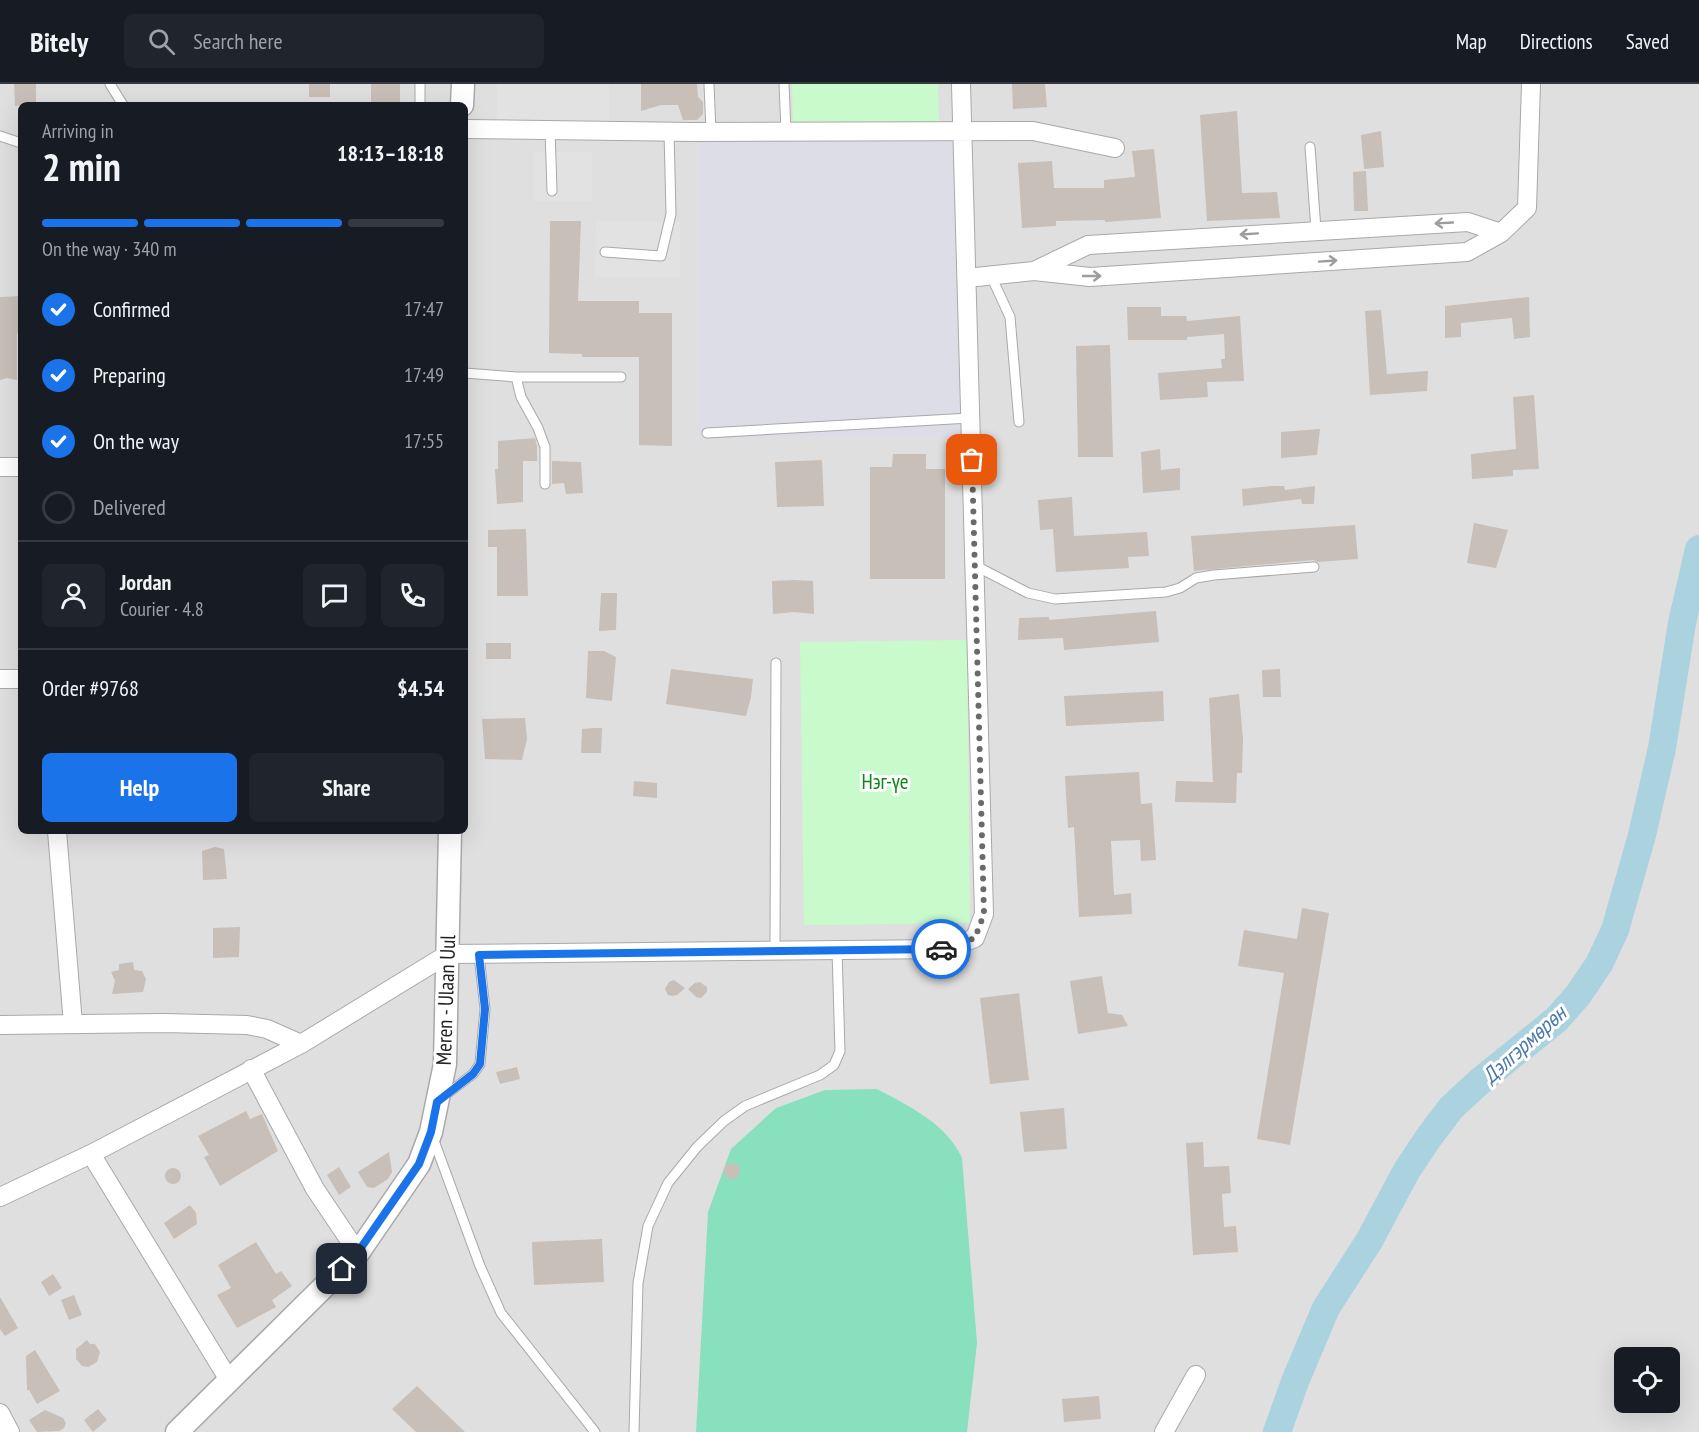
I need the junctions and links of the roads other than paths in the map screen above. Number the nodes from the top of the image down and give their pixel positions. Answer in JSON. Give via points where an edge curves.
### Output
{"nodes":[{"id":1,"x":110,"y":84,"type":"edge"},
{"id":2,"x":420,"y":84,"type":"edge"},
{"id":3,"x":463,"y":84,"type":"edge"},
{"id":4,"x":709,"y":84,"type":"edge"},
{"id":5,"x":784,"y":84,"type":"edge"},
{"id":6,"x":961,"y":84,"type":"edge"},
{"id":7,"x":1531,"y":84,"type":"edge"},
{"id":8,"x":121,"y":102,"type":"edge"},
{"id":9,"x":420,"y":102,"type":"edge"},
{"id":10,"x":462,"y":102,"type":"edge"},
{"id":11,"x":468,"y":129,"type":"edge"},
{"id":12,"x":550,"y":130,"type":"junction"},
{"id":13,"x":963,"y":130,"type":"junction"},
{"id":14,"x":669,"y":131,"type":"junction"},
{"id":15,"x":786,"y":131,"type":"junction"},
{"id":16,"x":711,"y":132,"type":"junction"},
{"id":17,"x":0,"y":136,"type":"edge"},
{"id":18,"x":18,"y":142,"type":"edge"},
{"id":19,"x":1310,"y":147,"type":"dead end"},
{"id":20,"x":1115,"y":148,"type":"dead end"},
{"id":21,"x":552,"y":191,"type":"dead end"},
{"id":22,"x":1316,"y":230,"type":"junction"},
{"id":23,"x":1501,"y":233,"type":"junction"},
{"id":24,"x":605,"y":252,"type":"dead end"},
{"id":25,"x":1034,"y":271,"type":"junction"},
{"id":26,"x":991,"y":276,"type":"junction"},
{"id":27,"x":967,"y":278,"type":"junction"},
{"id":28,"x":468,"y":373,"type":"edge"},
{"id":29,"x":516,"y":377,"type":"junction"},
{"id":30,"x":621,"y":377,"type":"dead end"},
{"id":31,"x":970,"y":418,"type":"junction"},
{"id":32,"x":1019,"y":422,"type":"dead end"},
{"id":33,"x":707,"y":433,"type":"dead end"},
{"id":34,"x":0,"y":467,"type":"edge"},
{"id":35,"x":18,"y":467,"type":"edge"},
{"id":36,"x":545,"y":484,"type":"dead end"},
{"id":37,"x":974,"y":564,"type":"junction"},
{"id":38,"x":1314,"y":567,"type":"dead end"},
{"id":39,"x":776,"y":663,"type":"dead end"},
{"id":40,"x":0,"y":679,"type":"edge"},
{"id":41,"x":18,"y":679,"type":"edge"},
{"id":42,"x":57,"y":834,"type":"edge"},
{"id":43,"x":450,"y":834,"type":"edge"},
{"id":44,"x":837,"y":950,"type":"junction"},
{"id":45,"x":775,"y":951,"type":"junction"},
{"id":46,"x":448,"y":954,"type":"junction"},
{"id":47,"x":479,"y":955,"type":"junction"},
{"id":48,"x":73,"y":1024,"type":"junction"},
{"id":49,"x":0,"y":1025,"type":"edge"},
{"id":50,"x":301,"y":1044,"type":"junction"},
{"id":51,"x":251,"y":1070,"type":"junction"},
{"id":52,"x":437,"y":1102,"type":"junction"},
{"id":53,"x":431,"y":1132,"type":"junction"},
{"id":54,"x":91,"y":1154,"type":"junction"},
{"id":55,"x":0,"y":1197,"type":"edge"},
{"id":56,"x":358,"y":1252,"type":"junction"},
{"id":57,"x":1196,"y":1375,"type":"dead end"},
{"id":58,"x":229,"y":1380,"type":"junction"},
{"id":59,"x":0,"y":1413,"type":"edge"},
{"id":60,"x":10,"y":1432,"type":"edge"},
{"id":61,"x":177,"y":1432,"type":"edge"},
{"id":62,"x":595,"y":1432,"type":"edge"},
{"id":63,"x":634,"y":1432,"type":"edge"},
{"id":64,"x":1164,"y":1432,"type":"edge"}],
"edges":[{"from":1,"to":8,"type":"lane"},
{"from":2,"to":9,"type":"lane"},
{"from":3,"to":10,"type":"street"},
{"from":4,"to":16,"type":"lane"},
{"from":5,"to":15,"type":"lane"},
{"from":6,"to":13,"type":"street"},
{"from":7,"to":23,"type":"street","via":[[1527,208]]},
{"from":11,"to":12,"type":"street"},
{"from":12,"to":14,"type":"street"},
{"from":12,"to":21,"type":"lane"},
{"from":13,"to":15,"type":"street"},
{"from":13,"to":20,"type":"street","via":[[1034,131]]},
{"from":13,"to":27,"type":"street"},
{"from":14,"to":16,"type":"street"},
{"from":14,"to":24,"type":"lane","via":[[671,214],[661,256]]},
{"from":15,"to":16,"type":"street"},
{"from":17,"to":18,"type":"lane"},
{"from":19,"to":22,"type":"lane"},
{"from":23,"to":22,"type":"street","one_way":true,"via":[[1468,222]]},
{"from":22,"to":25,"type":"street","one_way":true,"via":[[1088,244]]},
{"from":25,"to":23,"type":"street","one_way":true,"via":[[1090,277],[1467,252]]},
{"from":25,"to":26,"type":"street"},
{"from":26,"to":27,"type":"street"},
{"from":26,"to":32,"type":"lane","via":[[1010,317]]},
{"from":27,"to":31,"type":"street"},
{"from":28,"to":29,"type":"lane"},
{"from":29,"to":30,"type":"lane"},
{"from":29,"to":36,"type":"lane","via":[[544,447]]},
{"from":31,"to":33,"type":"lane"},
{"from":31,"to":37,"type":"street"},
{"from":34,"to":35,"type":"street"},
{"from":37,"to":38,"type":"lane","via":[[1028,593],[1055,599],[1166,592],[1196,578]]},
{"from":37,"to":44,"type":"street","via":[[984,914],[975,938],[947,949]]},
{"from":39,"to":45,"type":"lane"},
{"from":40,"to":41,"type":"street"},
{"from":42,"to":48,"type":"street"},
{"from":43,"to":46,"type":"street","name":"Meren - Ulaan Uul"},
{"from":44,"to":45,"type":"street"},
{"from":44,"to":63,"type":"lane","via":[[840,1051],[834,1065],[820,1075],[745,1106],[724,1121],[668,1184],[648,1226],[638,1283]]},
{"from":45,"to":47,"type":"street"},
{"from":46,"to":47,"type":"street"},
{"from":46,"to":50,"type":"street"},
{"from":46,"to":52,"type":"street","name":"Meren - Ulaan Uul","via":[[445,1064]]},
{"from":47,"to":52,"type":"lane","via":[[485,1009],[480,1064]]},
{"from":48,"to":49,"type":"street"},
{"from":48,"to":50,"type":"street","via":[[247,1025]]},
{"from":50,"to":51,"type":"street"},
{"from":51,"to":54,"type":"street"},
{"from":51,"to":56,"type":"street","via":[[315,1189]]},
{"from":52,"to":53,"type":"street","name":"Meren - Ulaan Uul"},
{"from":53,"to":56,"type":"street","name":"Meren - Ulaan Uul","via":[[419,1164]]},
{"from":53,"to":62,"type":"lane","via":[[501,1313]]},
{"from":54,"to":55,"type":"street"},
{"from":54,"to":58,"type":"street"},
{"from":56,"to":58,"type":"street","name":"Meren - Ulaan Uul"},
{"from":57,"to":64,"type":"street"},
{"from":58,"to":61,"type":"street","name":"Meren - Ulaan Uul"},
{"from":59,"to":60,"type":"street"}]}
